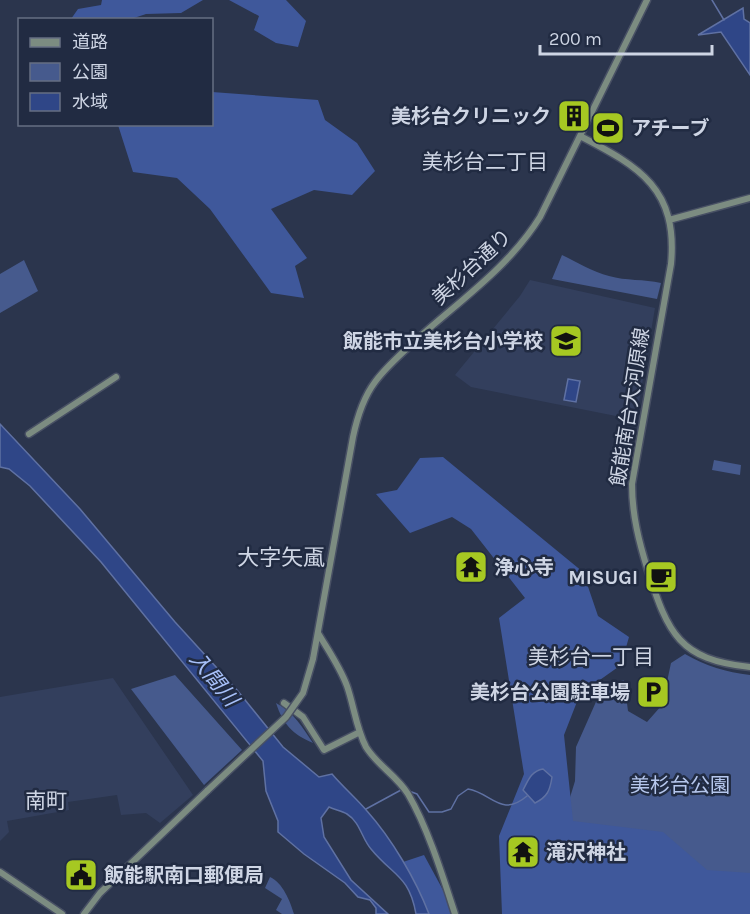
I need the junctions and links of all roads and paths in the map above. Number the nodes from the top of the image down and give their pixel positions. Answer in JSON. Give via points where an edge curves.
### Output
{"nodes":[{"id":1,"x":647,"y":0,"type":"edge"},
{"id":2,"x":580,"y":136,"type":"junction"},
{"id":3,"x":750,"y":198,"type":"edge"},
{"id":4,"x":669,"y":220,"type":"junction"},
{"id":5,"x":116,"y":377,"type":"dead end"},
{"id":6,"x":29,"y":434,"type":"dead end"},
{"id":7,"x":318,"y":633,"type":"junction"},
{"id":8,"x":750,"y":667,"type":"edge"},
{"id":9,"x":284,"y":703,"type":"dead end"},
{"id":10,"x":360,"y":732,"type":"junction"},
{"id":11,"x":0,"y":872,"type":"edge"},
{"id":12,"x":62,"y":914,"type":"edge"},
{"id":13,"x":84,"y":914,"type":"edge"},
{"id":14,"x":455,"y":914,"type":"edge"}],
"edges":[{"from":1,"to":2,"type":"street","name":"美杉台通り"},
{"from":2,"to":4,"type":"street","name":"飯能南台大河原線","via":[[640,172],[657,193]]},
{"from":2,"to":7,"type":"street","name":"美杉台通り","via":[[540,217],[521,245],[392,363],[368,394],[352,437]]},
{"from":3,"to":4,"type":"street"},
{"from":4,"to":8,"type":"street","name":"飯能南台大河原線","via":[[671,264],[634,468],[633,514],[659,604],[670,628],[703,657]]},
{"from":5,"to":6,"type":"street"},
{"from":7,"to":10,"type":"street","via":[[347,686]]},
{"from":7,"to":13,"type":"street","name":"美杉台通り","bridge":true,"via":[[303,693],[286,717],[126,867]]},
{"from":9,"to":10,"type":"street","via":[[303,717],[324,750]]},
{"from":10,"to":14,"type":"street","via":[[370,753],[408,794]]},
{"from":11,"to":12,"type":"street"}]}
